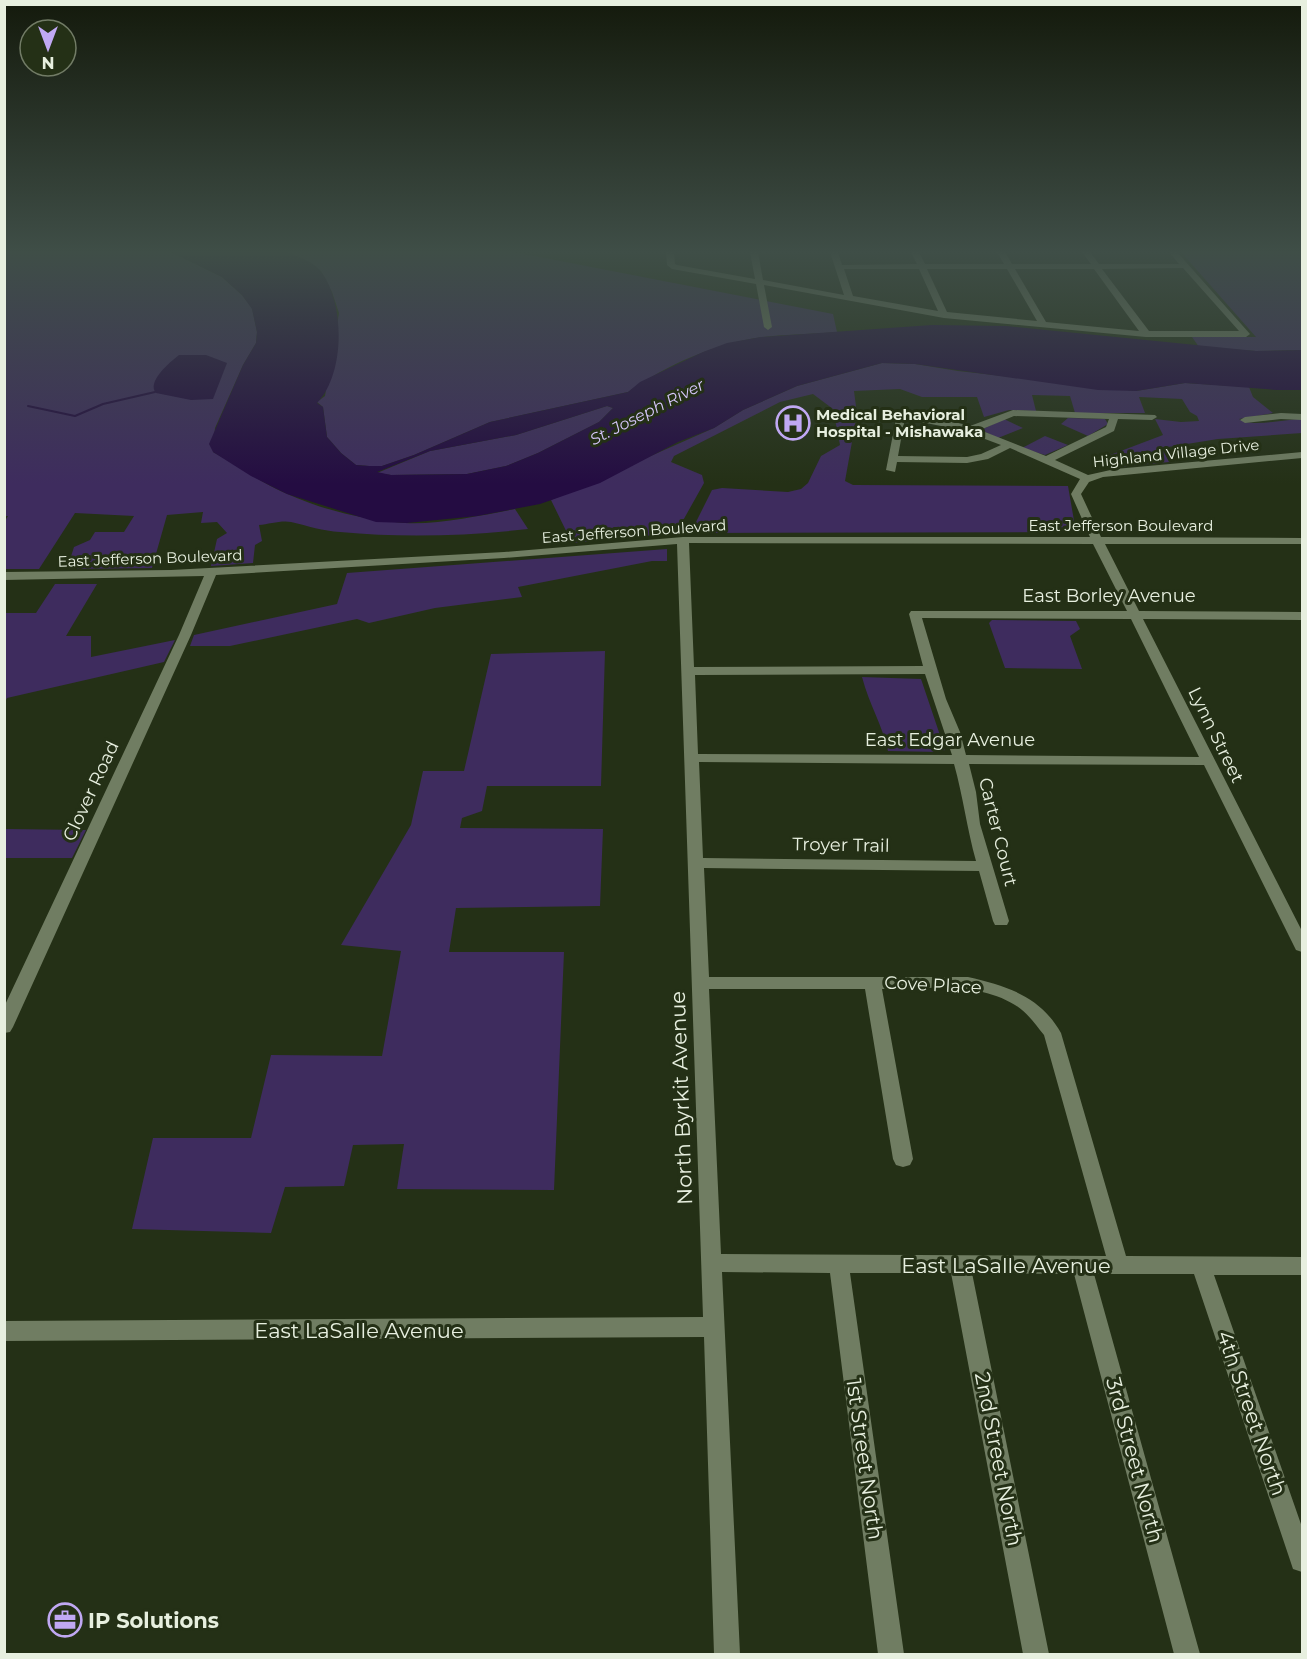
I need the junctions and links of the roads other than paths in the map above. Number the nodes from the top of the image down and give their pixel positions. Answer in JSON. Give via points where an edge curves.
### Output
{"nodes":[{"id":1,"x":1099,"y":329,"type":"edge"},
{"id":2,"x":1143,"y":329,"type":"edge"},
{"id":3,"x":1242,"y":329,"type":"edge"},
{"id":4,"x":1146,"y":334,"type":"junction"},
{"id":5,"x":1113,"y":416,"type":"junction"},
{"id":6,"x":1152,"y":417,"type":"dead end"},
{"id":7,"x":1302,"y":417,"type":"edge"},
{"id":8,"x":1245,"y":420,"type":"dead end"},
{"id":9,"x":970,"y":430,"type":"junction"},
{"id":10,"x":1008,"y":445,"type":"junction"},
{"id":11,"x":1302,"y":455,"type":"edge"},
{"id":12,"x":1045,"y":461,"type":"junction"},
{"id":13,"x":1088,"y":478,"type":"junction"},
{"id":14,"x":683,"y":540,"type":"junction"},
{"id":15,"x":1097,"y":540,"type":"junction"},
{"id":16,"x":1302,"y":541,"type":"edge"},
{"id":17,"x":211,"y":572,"type":"junction"},
{"id":18,"x":4,"y":576,"type":"edge"},
{"id":19,"x":915,"y":614,"type":"joint"},
{"id":20,"x":1136,"y":615,"type":"junction"},
{"id":21,"x":1302,"y":616,"type":"edge"},
{"id":22,"x":931,"y":670,"type":"junction"},
{"id":23,"x":689,"y":671,"type":"junction"},
{"id":24,"x":692,"y":758,"type":"junction"},
{"id":25,"x":960,"y":760,"type":"junction"},
{"id":26,"x":1208,"y":761,"type":"junction"},
{"id":27,"x":696,"y":863,"type":"junction"},
{"id":28,"x":985,"y":866,"type":"junction"},
{"id":29,"x":1001,"y":921,"type":"dead end"},
{"id":30,"x":1302,"y":946,"type":"edge"},
{"id":31,"x":872,"y":982,"type":"junction"},
{"id":32,"x":699,"y":983,"type":"junction"},
{"id":33,"x":4,"y":1027,"type":"edge"},
{"id":34,"x":903,"y":1159,"type":"dead end"},
{"id":35,"x":710,"y":1263,"type":"junction"},
{"id":36,"x":839,"y":1264,"type":"junction"},
{"id":37,"x":960,"y":1265,"type":"junction"},
{"id":38,"x":1082,"y":1266,"type":"junction"},
{"id":39,"x":1119,"y":1266,"type":"junction"},
{"id":40,"x":1201,"y":1266,"type":"junction"},
{"id":41,"x":1302,"y":1266,"type":"edge"},
{"id":42,"x":713,"y":1327,"type":"junction"},
{"id":43,"x":4,"y":1331,"type":"edge"},
{"id":44,"x":1302,"y":1560,"type":"edge"},
{"id":45,"x":727,"y":1654,"type":"edge"},
{"id":46,"x":891,"y":1654,"type":"edge"},
{"id":47,"x":1036,"y":1654,"type":"edge"},
{"id":48,"x":1187,"y":1654,"type":"edge"}],
"edges":[{"from":1,"to":4,"type":"street"},
{"from":2,"to":4,"type":"street"},
{"from":3,"to":4,"type":"street","via":[[1246,334]]},
{"from":5,"to":6,"type":"street"},
{"from":5,"to":9,"type":"street","via":[[1013,413]]},
{"from":5,"to":12,"type":"street","via":[[1110,429]]},
{"from":7,"to":8,"type":"street"},
{"from":9,"to":10,"type":"street"},
{"from":9,"to":10,"type":"street","via":[[942,422],[902,420],[897,425],[892,465],[968,460]]},
{"from":10,"to":12,"type":"street"},
{"from":11,"to":13,"type":"street","name":"Highland Village Drive","via":[[1115,472]]},
{"from":12,"to":13,"type":"street"},
{"from":13,"to":15,"type":"street","name":"Highland Village Drive","via":[[1081,482],[1076,494]]},
{"from":14,"to":15,"type":"street","name":"East Jefferson Boulevard"},
{"from":14,"to":17,"type":"street","name":"East Jefferson Boulevard"},
{"from":14,"to":23,"type":"street","name":"North Byrkit Avenue"},
{"from":15,"to":16,"type":"street","name":"East Jefferson Boulevard"},
{"from":15,"to":20,"type":"street","name":"Lynn Street"},
{"from":17,"to":18,"type":"street","name":"East Jefferson Boulevard"},
{"from":17,"to":33,"type":"street","name":"Clover Road"},
{"from":19,"to":20,"type":"street","name":"East Borley Avenue"},
{"from":19,"to":22,"type":"street","name":"Carter Court"},
{"from":20,"to":21,"type":"street","name":"East Borley Avenue"},
{"from":20,"to":26,"type":"street","name":"Lynn Street"},
{"from":22,"to":23,"type":"street"},
{"from":22,"to":25,"type":"street","name":"Carter Court"},
{"from":23,"to":24,"type":"street","name":"North Byrkit Avenue"},
{"from":24,"to":25,"type":"street","name":"East Edgar Avenue"},
{"from":24,"to":27,"type":"street","name":"North Byrkit Avenue"},
{"from":25,"to":26,"type":"street","name":"East Edgar Avenue"},
{"from":25,"to":28,"type":"street","name":"Carter Court"},
{"from":26,"to":30,"type":"street","name":"Lynn Street"},
{"from":27,"to":28,"type":"street","name":"Troyer Trail"},
{"from":27,"to":32,"type":"street","name":"North Byrkit Avenue"},
{"from":28,"to":29,"type":"street","name":"Carter Court"},
{"from":31,"to":32,"type":"street","name":"Cove Place"},
{"from":31,"to":34,"type":"street"},
{"from":31,"to":39,"type":"street","name":"Cove Place","via":[[983,986],[1021,1000],[1047,1024]]},
{"from":32,"to":35,"type":"street","name":"North Byrkit Avenue"},
{"from":35,"to":36,"type":"street","name":"East LaSalle Avenue"},
{"from":35,"to":42,"type":"street","name":"North Byrkit Avenue"},
{"from":36,"to":37,"type":"street","name":"East LaSalle Avenue"},
{"from":36,"to":46,"type":"street","name":"1st Street North"},
{"from":37,"to":38,"type":"street","name":"East LaSalle Avenue"},
{"from":37,"to":47,"type":"street","name":"2nd Street North"},
{"from":38,"to":39,"type":"street","name":"East LaSalle Avenue"},
{"from":38,"to":48,"type":"street","name":"3rd Street North"},
{"from":39,"to":40,"type":"street","name":"East LaSalle Avenue"},
{"from":40,"to":41,"type":"street","name":"East LaSalle Avenue"},
{"from":40,"to":44,"type":"street","name":"4th Street North"},
{"from":42,"to":43,"type":"street","name":"East LaSalle Avenue"},
{"from":42,"to":45,"type":"street","name":"North Byrkit Avenue"}]}
